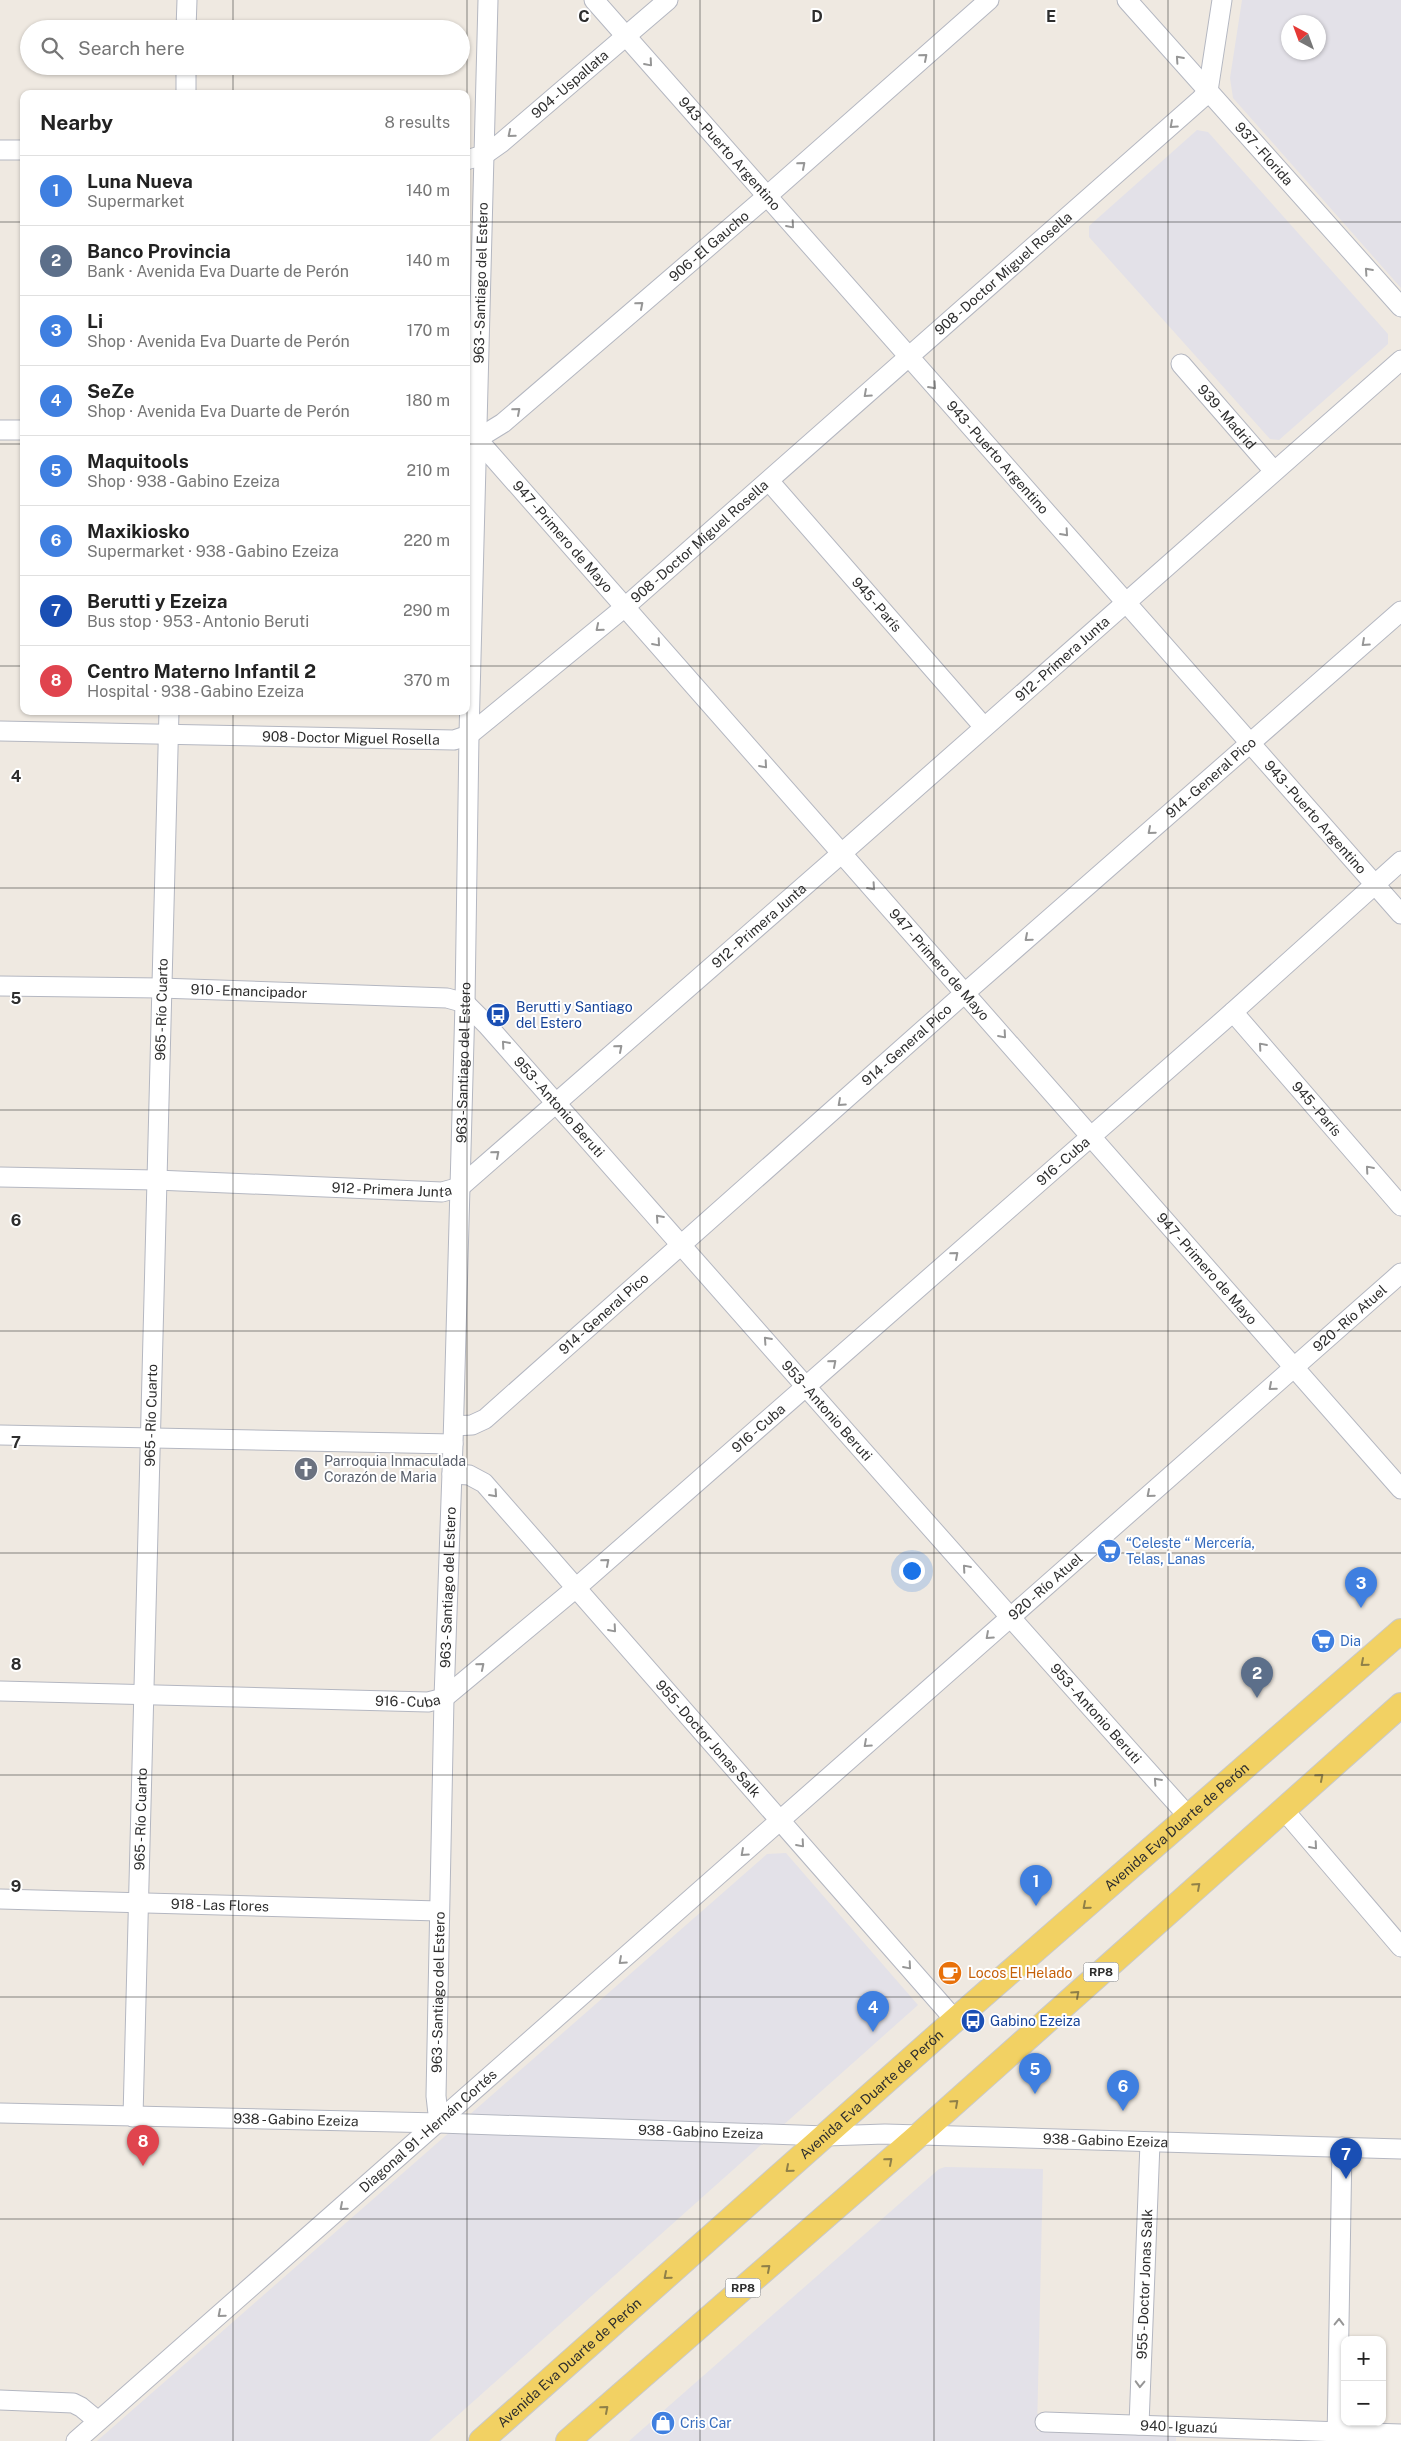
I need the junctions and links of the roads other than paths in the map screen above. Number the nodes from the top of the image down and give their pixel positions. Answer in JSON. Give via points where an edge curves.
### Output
{"nodes":[{"id":1,"x":187,"y":0,"type":"edge"},
{"id":2,"x":488,"y":0,"type":"edge"},
{"id":3,"x":594,"y":0,"type":"edge"},
{"id":4,"x":668,"y":0,"type":"edge"},
{"id":5,"x":989,"y":0,"type":"edge"},
{"id":6,"x":1127,"y":0,"type":"edge"},
{"id":7,"x":1222,"y":0,"type":"edge"},
{"id":8,"x":186,"y":20,"type":"edge"},
{"id":9,"x":626,"y":36,"type":"junction"},
{"id":10,"x":186,"y":75,"type":"edge"},
{"id":11,"x":186,"y":90,"type":"edge"},
{"id":12,"x":1208,"y":91,"type":"junction"},
{"id":13,"x":0,"y":150,"type":"edge"},
{"id":14,"x":20,"y":150,"type":"edge"},
{"id":15,"x":475,"y":158,"type":"edge"},
{"id":16,"x":766,"y":196,"type":"junction"},
{"id":17,"x":1401,"y":307,"type":"edge"},
{"id":18,"x":908,"y":357,"type":"junction"},
{"id":19,"x":1401,"y":360,"type":"edge"},
{"id":20,"x":1181,"y":364,"type":"dead end"},
{"id":21,"x":0,"y":430,"type":"edge"},
{"id":22,"x":20,"y":430,"type":"edge"},
{"id":23,"x":472,"y":439,"type":"edge"},
{"id":24,"x":1274,"y":471,"type":"junction"},
{"id":25,"x":769,"y":481,"type":"junction"},
{"id":26,"x":1125,"y":601,"type":"junction"},
{"id":27,"x":625,"y":607,"type":"junction"},
{"id":28,"x":1401,"y":610,"type":"edge"},
{"id":29,"x":470,"y":636,"type":"edge"},
{"id":30,"x":169,"y":715,"type":"edge"},
{"id":31,"x":469,"y":715,"type":"edge"},
{"id":32,"x":984,"y":727,"type":"junction"},
{"id":33,"x":0,"y":731,"type":"edge"},
{"id":34,"x":168,"y":734,"type":"junction"},
{"id":35,"x":469,"y":734,"type":"junction"},
{"id":36,"x":1250,"y":745,"type":"junction"},
{"id":37,"x":842,"y":853,"type":"junction"},
{"id":38,"x":1401,"y":861,"type":"edge"},
{"id":39,"x":1375,"y":884,"type":"junction"},
{"id":40,"x":1401,"y":914,"type":"edge"},
{"id":41,"x":0,"y":986,"type":"edge"},
{"id":42,"x":160,"y":988,"type":"junction"},
{"id":43,"x":966,"y":992,"type":"junction"},
{"id":44,"x":465,"y":1003,"type":"junction"},
{"id":45,"x":1233,"y":1012,"type":"junction"},
{"id":46,"x":556,"y":1102,"type":"junction"},
{"id":47,"x":1090,"y":1136,"type":"junction"},
{"id":48,"x":0,"y":1177,"type":"edge"},
{"id":49,"x":156,"y":1180,"type":"junction"},
{"id":50,"x":460,"y":1186,"type":"junction"},
{"id":51,"x":1401,"y":1206,"type":"edge"},
{"id":52,"x":682,"y":1244,"type":"junction"},
{"id":53,"x":1401,"y":1273,"type":"edge"},
{"id":54,"x":1295,"y":1367,"type":"junction"},
{"id":55,"x":807,"y":1386,"type":"junction"},
{"id":56,"x":0,"y":1435,"type":"edge"},
{"id":57,"x":454,"y":1435,"type":"junction"},
{"id":58,"x":151,"y":1439,"type":"junction"},
{"id":59,"x":452,"y":1474,"type":"junction"},
{"id":60,"x":1401,"y":1489,"type":"edge"},
{"id":61,"x":576,"y":1588,"type":"junction"},
{"id":62,"x":1009,"y":1618,"type":"junction"},
{"id":63,"x":1401,"y":1631,"type":"edge"},
{"id":64,"x":0,"y":1692,"type":"edge"},
{"id":65,"x":143,"y":1695,"type":"junction"},
{"id":66,"x":444,"y":1698,"type":"junction"},
{"id":67,"x":1401,"y":1704,"type":"edge"},
{"id":68,"x":1283,"y":1809,"type":"junction"},
{"id":69,"x":1189,"y":1817,"type":"junction"},
{"id":70,"x":780,"y":1821,"type":"junction"},
{"id":71,"x":0,"y":1899,"type":"edge"},
{"id":72,"x":138,"y":1904,"type":"junction"},
{"id":73,"x":439,"y":1911,"type":"junction"},
{"id":74,"x":1401,"y":1948,"type":"edge"},
{"id":75,"x":955,"y":2020,"type":"junction"},
{"id":76,"x":0,"y":2113,"type":"edge"},
{"id":77,"x":133,"y":2118,"type":"junction"},
{"id":78,"x":439,"y":2123,"type":"junction"},
{"id":79,"x":826,"y":2136,"type":"junction"},
{"id":80,"x":919,"y":2136,"type":"junction"},
{"id":81,"x":1150,"y":2143,"type":"junction"},
{"id":82,"x":1342,"y":2147,"type":"junction"},
{"id":83,"x":1401,"y":2149,"type":"edge"},
{"id":84,"x":0,"y":2400,"type":"edge"},
{"id":85,"x":98,"y":2421,"type":"junction"},
{"id":86,"x":1045,"y":2422,"type":"dead end"},
{"id":87,"x":1139,"y":2425,"type":"junction"},
{"id":88,"x":1401,"y":2434,"type":"edge"},
{"id":89,"x":1337,"y":2437,"type":"edge"},
{"id":90,"x":76,"y":2441,"type":"edge"},
{"id":91,"x":481,"y":2441,"type":"edge"},
{"id":92,"x":568,"y":2441,"type":"edge"}],
"edges":[{"from":1,"to":8,"type":"street"},
{"from":2,"to":15,"type":"street","name":"963 - Santiago del Estero"},
{"from":3,"to":9,"type":"street","name":"943 - Puerto Argentino"},
{"from":4,"to":9,"type":"street","name":"904 - Uspallata"},
{"from":16,"to":5,"type":"street","name":"906 - El Gaucho","one_way":true},
{"from":12,"to":6,"type":"street","name":"937 - Florida","one_way":true},
{"from":7,"to":12,"type":"street"},
{"from":9,"to":15,"type":"street","name":"904 - Uspallata","one_way":true},
{"from":9,"to":16,"type":"street","name":"943 - Puerto Argentino","one_way":true},
{"from":10,"to":11,"type":"street"},
{"from":17,"to":12,"type":"street","name":"937 - Florida","one_way":true},
{"from":12,"to":18,"type":"street","name":"908 - Doctor Miguel Rosella","one_way":true,"via":[[1060,226]]},
{"from":13,"to":14,"type":"street"},
{"from":15,"to":23,"type":"street","name":"963 - Santiago del Estero"},
{"from":16,"to":18,"type":"street","name":"943 - Puerto Argentino","one_way":true},
{"from":23,"to":16,"type":"street","name":"906 - El Gaucho","one_way":true,"via":[[503,423]]},
{"from":18,"to":25,"type":"street","name":"908 - Doctor Miguel Rosella","one_way":true},
{"from":18,"to":26,"type":"street","name":"943 - Puerto Argentino","one_way":true},
{"from":19,"to":24,"type":"street","name":"912 - Primera Junta"},
{"from":20,"to":24,"type":"street","name":"939 - Madrid"},
{"from":21,"to":22,"type":"street"},
{"from":23,"to":27,"type":"street","name":"947 - Primero de Mayo"},
{"from":23,"to":29,"type":"street","name":"963 - Santiago del Estero"},
{"from":24,"to":26,"type":"street","name":"912 - Primera Junta"},
{"from":25,"to":27,"type":"street","name":"908 - Doctor Miguel Rosella"},
{"from":25,"to":32,"type":"street","name":"945 - París"},
{"from":26,"to":32,"type":"street","name":"912 - Primera Junta"},
{"from":26,"to":36,"type":"street","name":"943 - Puerto Argentino"},
{"from":27,"to":35,"type":"street","name":"908 - Doctor Miguel Rosella","one_way":true},
{"from":27,"to":37,"type":"street","name":"947 - Primero de Mayo","one_way":true},
{"from":28,"to":36,"type":"street","name":"914 - General Pico","one_way":true},
{"from":30,"to":34,"type":"street","name":"965 - Río Cuarto"},
{"from":31,"to":35,"type":"street","name":"963 - Santiago del Estero"},
{"from":32,"to":37,"type":"street","name":"912 - Primera Junta"},
{"from":33,"to":34,"type":"street","name":"908 - Doctor Miguel Rosella"},
{"from":34,"to":35,"type":"street","name":"908 - Doctor Miguel Rosella","via":[[454,740]]},
{"from":34,"to":42,"type":"street","name":"965 - Río Cuarto"},
{"from":35,"to":44,"type":"street","name":"963 - Santiago del Estero"},
{"from":36,"to":39,"type":"street","name":"943 - Puerto Argentino"},
{"from":36,"to":43,"type":"street","name":"914 - General Pico","one_way":true},
{"from":37,"to":43,"type":"street","name":"947 - Primero de Mayo","one_way":true},
{"from":46,"to":37,"type":"street","name":"912 - Primera Junta","one_way":true},
{"from":38,"to":39,"type":"street","name":"916 - Cuba"},
{"from":39,"to":40,"type":"street","name":"943 - Puerto Argentino"},
{"from":39,"to":45,"type":"street","name":"916 - Cuba"},
{"from":41,"to":42,"type":"street","name":"910 - Emancipador"},
{"from":42,"to":44,"type":"street","name":"910 - Emancipador","via":[[447,998]]},
{"from":42,"to":49,"type":"street","name":"965 - Río Cuarto"},
{"from":43,"to":47,"type":"street","name":"947 - Primero de Mayo","one_way":true},
{"from":43,"to":52,"type":"street","name":"914 - General Pico","one_way":true},
{"from":46,"to":44,"type":"street","name":"953 - Antonio Beruti","one_way":true},
{"from":44,"to":50,"type":"street","name":"963 - Santiago del Estero"},
{"from":45,"to":47,"type":"street","name":"916 - Cuba"},
{"from":51,"to":45,"type":"street","name":"945 - París","one_way":true},
{"from":50,"to":46,"type":"street","name":"912 - Primera Junta","one_way":true},
{"from":52,"to":46,"type":"street","name":"953 - Antonio Beruti","one_way":true},
{"from":47,"to":54,"type":"street","name":"947 - Primero de Mayo"},
{"from":55,"to":47,"type":"street","name":"916 - Cuba","one_way":true},
{"from":48,"to":49,"type":"street","name":"912 - Primera Junta"},
{"from":49,"to":50,"type":"street","name":"912 - Primera Junta","via":[[442,1192]]},
{"from":49,"to":58,"type":"street","name":"965 - Río Cuarto"},
{"from":50,"to":57,"type":"street","name":"963 - Santiago del Estero"},
{"from":55,"to":52,"type":"street","name":"953 - Antonio Beruti","one_way":true},
{"from":52,"to":57,"type":"street","name":"914 - General Pico","via":[[485,1419]]},
{"from":53,"to":54,"type":"street","name":"920 - Río Atuel"},
{"from":54,"to":60,"type":"street","name":"947 - Primero de Mayo"},
{"from":54,"to":62,"type":"street","name":"920 - Río Atuel","one_way":true},
{"from":61,"to":55,"type":"street","name":"916 - Cuba","one_way":true},
{"from":62,"to":55,"type":"street","name":"953 - Antonio Beruti","one_way":true},
{"from":56,"to":58,"type":"street","name":"914 - General Pico"},
{"from":57,"to":58,"type":"street","name":"914 - General Pico"},
{"from":57,"to":59,"type":"street","name":"963 - Santiago del Estero"},
{"from":58,"to":65,"type":"street","name":"965 - Río Cuarto"},
{"from":59,"to":61,"type":"street","name":"955 - Doctor Jonas Salk","one_way":true,"via":[[469,1475],[484,1483]]},
{"from":59,"to":66,"type":"street","name":"963 - Santiago del Estero"},
{"from":66,"to":61,"type":"street","name":"916 - Cuba","one_way":true},
{"from":61,"to":70,"type":"street","name":"955 - Doctor Jonas Salk","one_way":true},
{"from":69,"to":62,"type":"street","name":"953 - Antonio Beruti","one_way":true},
{"from":62,"to":70,"type":"street","name":"920 - Río Atuel","one_way":true},
{"from":63,"to":69,"type":"main road","name":"Avenida Eva Duarte de Perón","one_way":true},
{"from":64,"to":65,"type":"street","name":"916 - Cuba"},
{"from":65,"to":66,"type":"street","name":"916 - Cuba","via":[[428,1702]]},
{"from":65,"to":72,"type":"street","name":"965 - Río Cuarto"},
{"from":66,"to":73,"type":"street","name":"963 - Santiago del Estero"},
{"from":68,"to":67,"type":"main road","number":"RP8","one_way":true},
{"from":68,"to":74,"type":"street","one_way":true},
{"from":80,"to":68,"type":"main road","number":"RP8","one_way":true},
{"from":69,"to":75,"type":"main road","name":"Avenida Eva Duarte de Perón","one_way":true},
{"from":70,"to":75,"type":"street","name":"955 - Doctor Jonas Salk","one_way":true},
{"from":70,"to":78,"type":"street","name":"Diagonal 91 - Hernán Cortés","one_way":true},
{"from":71,"to":72,"type":"street","name":"918 - Las Flores"},
{"from":72,"to":73,"type":"street","name":"918 - Las Flores"},
{"from":72,"to":77,"type":"street","name":"965 - Río Cuarto"},
{"from":73,"to":78,"type":"street","name":"963 - Santiago del Estero","via":[[436,2096]]},
{"from":75,"to":79,"type":"main road","name":"Avenida Eva Duarte de Perón"},
{"from":76,"to":77,"type":"street","name":"938 - Gabino Ezeiza"},
{"from":77,"to":78,"type":"street","name":"938 - Gabino Ezeiza"},
{"from":78,"to":79,"type":"street","name":"938 - Gabino Ezeiza"},
{"from":78,"to":85,"type":"street","name":"Diagonal 91 - Hernán Cortés","one_way":true},
{"from":79,"to":80,"type":"street","name":"938 - Gabino Ezeiza"},
{"from":79,"to":91,"type":"main road","name":"Avenida Eva Duarte de Perón","one_way":true},
{"from":80,"to":81,"type":"street","name":"938 - Gabino Ezeiza"},
{"from":92,"to":80,"type":"main road","number":"RP8","one_way":true},
{"from":81,"to":82,"type":"street","name":"938 - Gabino Ezeiza"},
{"from":81,"to":87,"type":"street","name":"955 - Doctor Jonas Salk","one_way":true},
{"from":82,"to":83,"type":"street","name":"938 - Gabino Ezeiza"},
{"from":89,"to":82,"type":"street","one_way":true},
{"from":84,"to":85,"type":"street","via":[[73,2403]]},
{"from":85,"to":90,"type":"street","name":"Diagonal 91 - Hernán Cortés"},
{"from":86,"to":87,"type":"street","name":"940 - Iguazú"},
{"from":87,"to":89,"type":"street","name":"940 - Iguazú"},
{"from":88,"to":89,"type":"street","name":"940 - Iguazú"}]}
